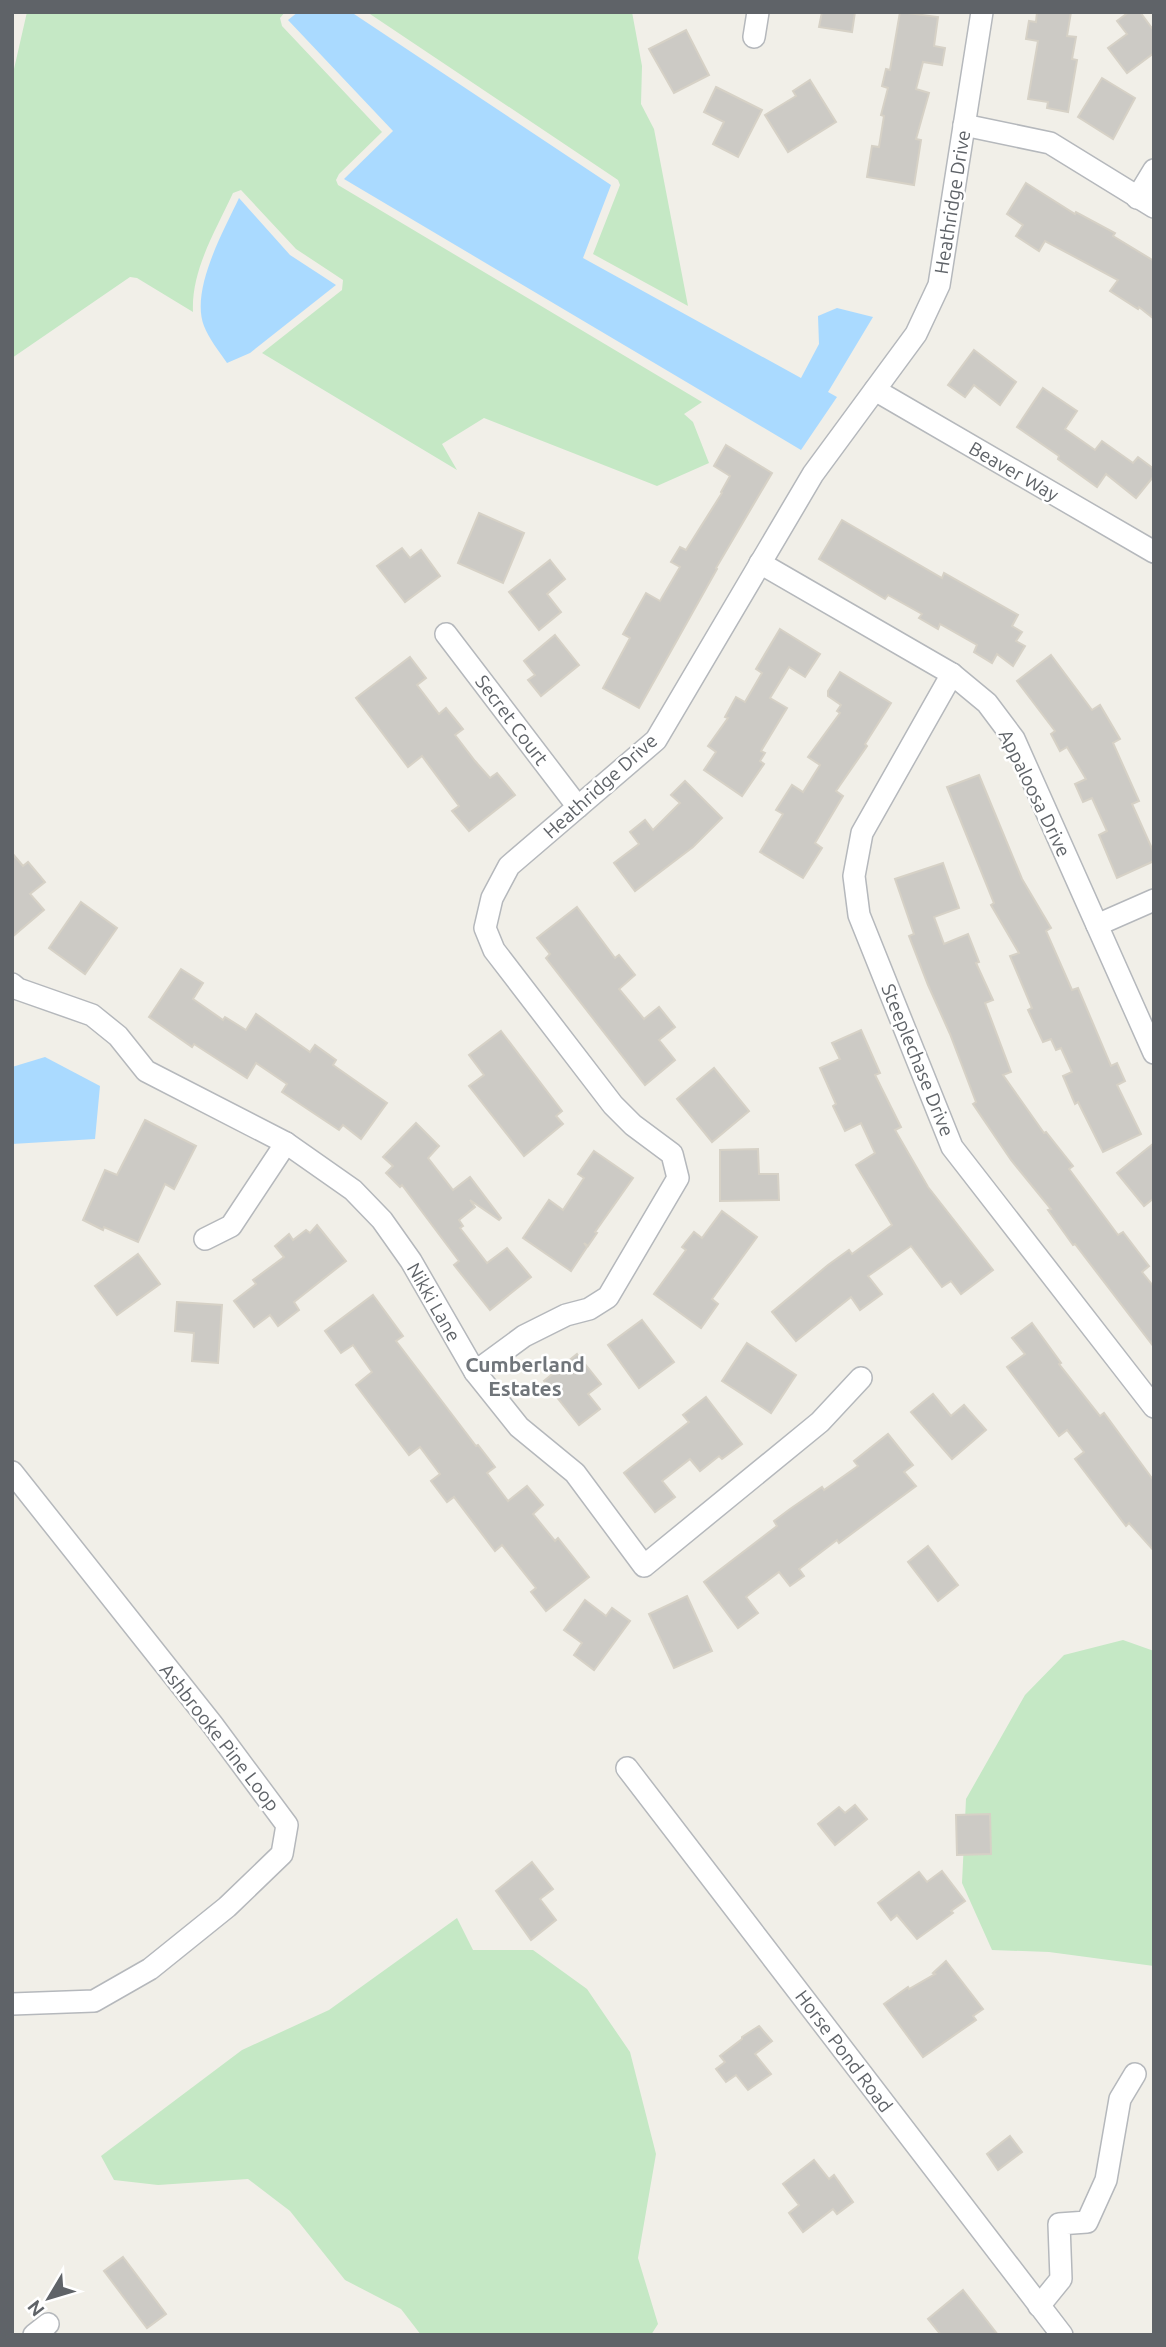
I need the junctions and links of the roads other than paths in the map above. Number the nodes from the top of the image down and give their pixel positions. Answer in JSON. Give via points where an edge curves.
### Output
{"nodes":[{"id":1,"x":758,"y":12,"type":"edge"},
{"id":2,"x":982,"y":12,"type":"edge"},
{"id":3,"x":754,"y":37,"type":"dead end"},
{"id":4,"x":964,"y":124,"type":"junction"},
{"id":5,"x":1154,"y":170,"type":"edge"},
{"id":6,"x":1145,"y":203,"type":"edge"},
{"id":7,"x":874,"y":390,"type":"junction"},
{"id":8,"x":1154,"y":552,"type":"edge"},
{"id":9,"x":760,"y":563,"type":"junction"},
{"id":10,"x":446,"y":634,"type":"dead end"},
{"id":11,"x":952,"y":674,"type":"junction"},
{"id":12,"x":578,"y":807,"type":"junction"},
{"id":13,"x":1154,"y":900,"type":"edge"},
{"id":14,"x":1097,"y":925,"type":"junction"},
{"id":15,"x":12,"y":984,"type":"edge"},
{"id":16,"x":1154,"y":1053,"type":"edge"},
{"id":17,"x":286,"y":1143,"type":"junction"},
{"id":18,"x":205,"y":1239,"type":"dead end"},
{"id":19,"x":475,"y":1372,"type":"junction"},
{"id":20,"x":861,"y":1378,"type":"dead end"},
{"id":21,"x":1154,"y":1407,"type":"edge"},
{"id":22,"x":12,"y":1472,"type":"edge"},
{"id":23,"x":627,"y":1768,"type":"dead end"},
{"id":24,"x":12,"y":2004,"type":"edge"},
{"id":25,"x":1135,"y":2074,"type":"dead end"},
{"id":26,"x":1039,"y":2306,"type":"junction"},
{"id":27,"x":1062,"y":2335,"type":"edge"}],
"edges":[{"from":1,"to":3,"type":"street"},
{"from":2,"to":4,"type":"street","name":"Heathridge Drive"},
{"from":4,"to":6,"type":"street","via":[[1050,143]]},
{"from":4,"to":7,"type":"street","name":"Heathridge Drive","via":[[939,285],[916,334]]},
{"from":5,"to":6,"type":"street"},
{"from":7,"to":8,"type":"street","name":"Beaver Way"},
{"from":7,"to":9,"type":"street","name":"Heathridge Drive","via":[[813,474]]},
{"from":9,"to":11,"type":"street","name":"Appaloosa Drive"},
{"from":9,"to":12,"type":"street","name":"Heathridge Drive","via":[[656,740]]},
{"from":10,"to":12,"type":"street","name":"Secret Court"},
{"from":11,"to":14,"type":"street","name":"Appaloosa Drive","via":[[987,703],[1014,739]]},
{"from":11,"to":21,"type":"street","name":"Steeplechase Drive","via":[[862,833],[854,876],[859,915],[953,1147]]},
{"from":12,"to":19,"type":"street","name":"Heathridge Drive","via":[[509,866],[492,898],[485,928],[494,950],[613,1105],[672,1154],[678,1178],[608,1297],[524,1336]]},
{"from":13,"to":14,"type":"street"},
{"from":14,"to":16,"type":"street","name":"Appaloosa Drive"},
{"from":15,"to":17,"type":"street","name":"Nikki Lane","via":[[92,1015],[118,1036],[146,1071]]},
{"from":17,"to":18,"type":"street","via":[[231,1226]]},
{"from":17,"to":19,"type":"street","name":"Nikki Lane","via":[[353,1190],[382,1220]]},
{"from":19,"to":20,"type":"street","name":"Nikki Lane","via":[[519,1427],[575,1473],[644,1566],[820,1422]]},
{"from":22,"to":24,"type":"street","name":"Ashbrooke Pine Loop","via":[[287,1825],[282,1854],[227,1907],[150,1969],[94,2001]]},
{"from":23,"to":26,"type":"street","name":"Horse Pond Road"},
{"from":25,"to":26,"type":"street","via":[[1120,2099],[1098,2201],[1087,2222],[1059,2224],[1061,2279]]},
{"from":26,"to":27,"type":"street","name":"Horse Pond Road"}]}
